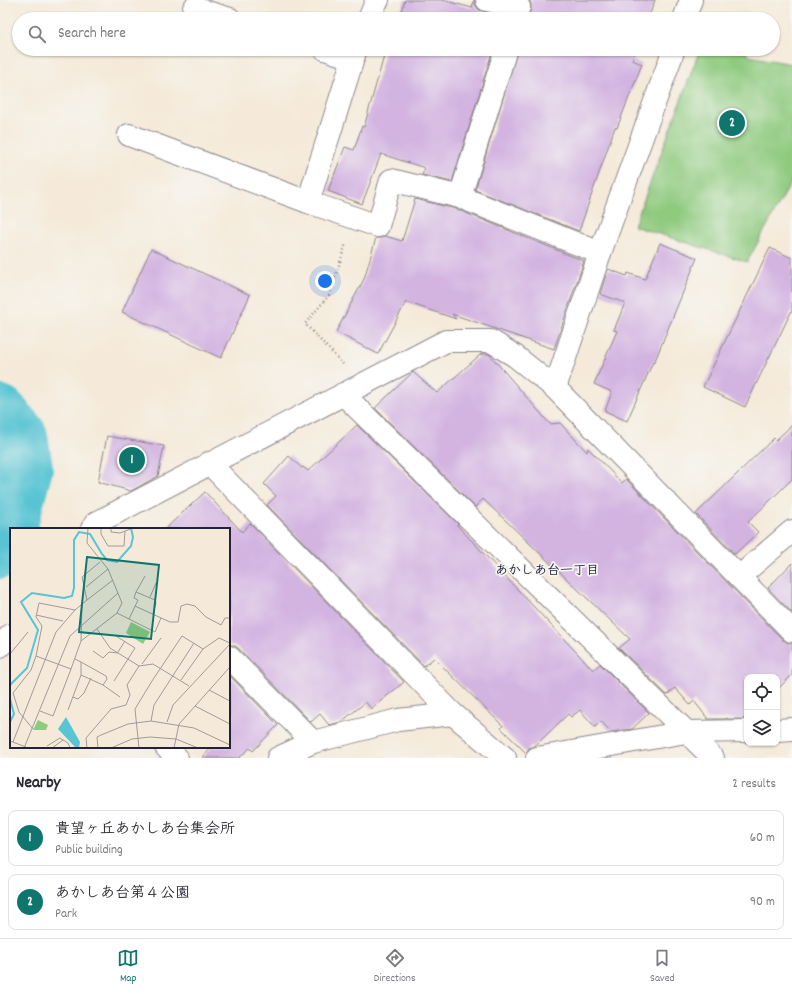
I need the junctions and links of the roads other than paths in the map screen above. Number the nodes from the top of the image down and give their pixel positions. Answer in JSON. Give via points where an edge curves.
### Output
{"nodes":[{"id":1,"x":378,"y":0,"type":"edge"},
{"id":2,"x":486,"y":0,"type":"edge"},
{"id":3,"x":691,"y":0,"type":"edge"},
{"id":4,"x":194,"y":8,"type":"dead end"},
{"id":5,"x":518,"y":9,"type":"edge"},
{"id":6,"x":207,"y":12,"type":"edge"},
{"id":7,"x":372,"y":12,"type":"edge"},
{"id":8,"x":687,"y":12,"type":"edge"},
{"id":9,"x":353,"y":56,"type":"edge"},
{"id":10,"x":504,"y":56,"type":"edge"},
{"id":11,"x":671,"y":56,"type":"edge"},
{"id":12,"x":130,"y":135,"type":"dead end"},
{"id":13,"x":460,"y":197,"type":"junction"},
{"id":14,"x":308,"y":202,"type":"junction"},
{"id":15,"x":600,"y":253,"type":"junction"},
{"id":16,"x":555,"y":388,"type":"junction"},
{"id":17,"x":343,"y":394,"type":"junction"},
{"id":18,"x":209,"y":463,"type":"junction"},
{"id":19,"x":97,"y":527,"type":"edge"},
{"id":20,"x":792,"y":531,"type":"edge"},
{"id":21,"x":739,"y":577,"type":"junction"},
{"id":22,"x":792,"y":632,"type":"edge"},
{"id":23,"x":10,"y":636,"type":"edge"},
{"id":24,"x":0,"y":646,"type":"edge"},
{"id":25,"x":230,"y":658,"type":"edge"},
{"id":26,"x":453,"y":714,"type":"junction"},
{"id":27,"x":792,"y":729,"type":"edge"},
{"id":28,"x":780,"y":730,"type":"edge"},
{"id":29,"x":744,"y":731,"type":"edge"},
{"id":30,"x":686,"y":732,"type":"junction"},
{"id":31,"x":313,"y":742,"type":"junction"},
{"id":32,"x":167,"y":748,"type":"edge"},
{"id":33,"x":177,"y":758,"type":"edge"},
{"id":34,"x":278,"y":758,"type":"edge"},
{"id":35,"x":504,"y":758,"type":"edge"},
{"id":36,"x":537,"y":758,"type":"edge"},
{"id":37,"x":713,"y":758,"type":"edge"}],
"edges":[{"from":1,"to":7,"type":"street"},
{"from":2,"to":5,"type":"street"},
{"from":3,"to":8,"type":"street"},
{"from":4,"to":6,"type":"street"},
{"from":9,"to":14,"type":"street"},
{"from":10,"to":13,"type":"street"},
{"from":11,"to":15,"type":"street"},
{"from":12,"to":14,"type":"street"},
{"from":13,"to":14,"type":"street","via":[[391,180],[378,226]]},
{"from":13,"to":15,"type":"street"},
{"from":15,"to":16,"type":"street"},
{"from":16,"to":17,"type":"street","via":[[515,356],[491,341],[446,341]]},
{"from":16,"to":21,"type":"street"},
{"from":17,"to":18,"type":"street"},
{"from":17,"to":30,"type":"street"},
{"from":18,"to":19,"type":"street"},
{"from":18,"to":26,"type":"street"},
{"from":20,"to":21,"type":"street"},
{"from":21,"to":22,"type":"street"},
{"from":23,"to":24,"type":"street"},
{"from":25,"to":31,"type":"street"},
{"from":26,"to":31,"type":"street","via":[[398,720]]},
{"from":26,"to":35,"type":"street"},
{"from":27,"to":28,"type":"street"},
{"from":29,"to":30,"type":"street"},
{"from":30,"to":36,"type":"street"},
{"from":30,"to":37,"type":"street"},
{"from":31,"to":34,"type":"street"},
{"from":32,"to":33,"type":"street"}]}
